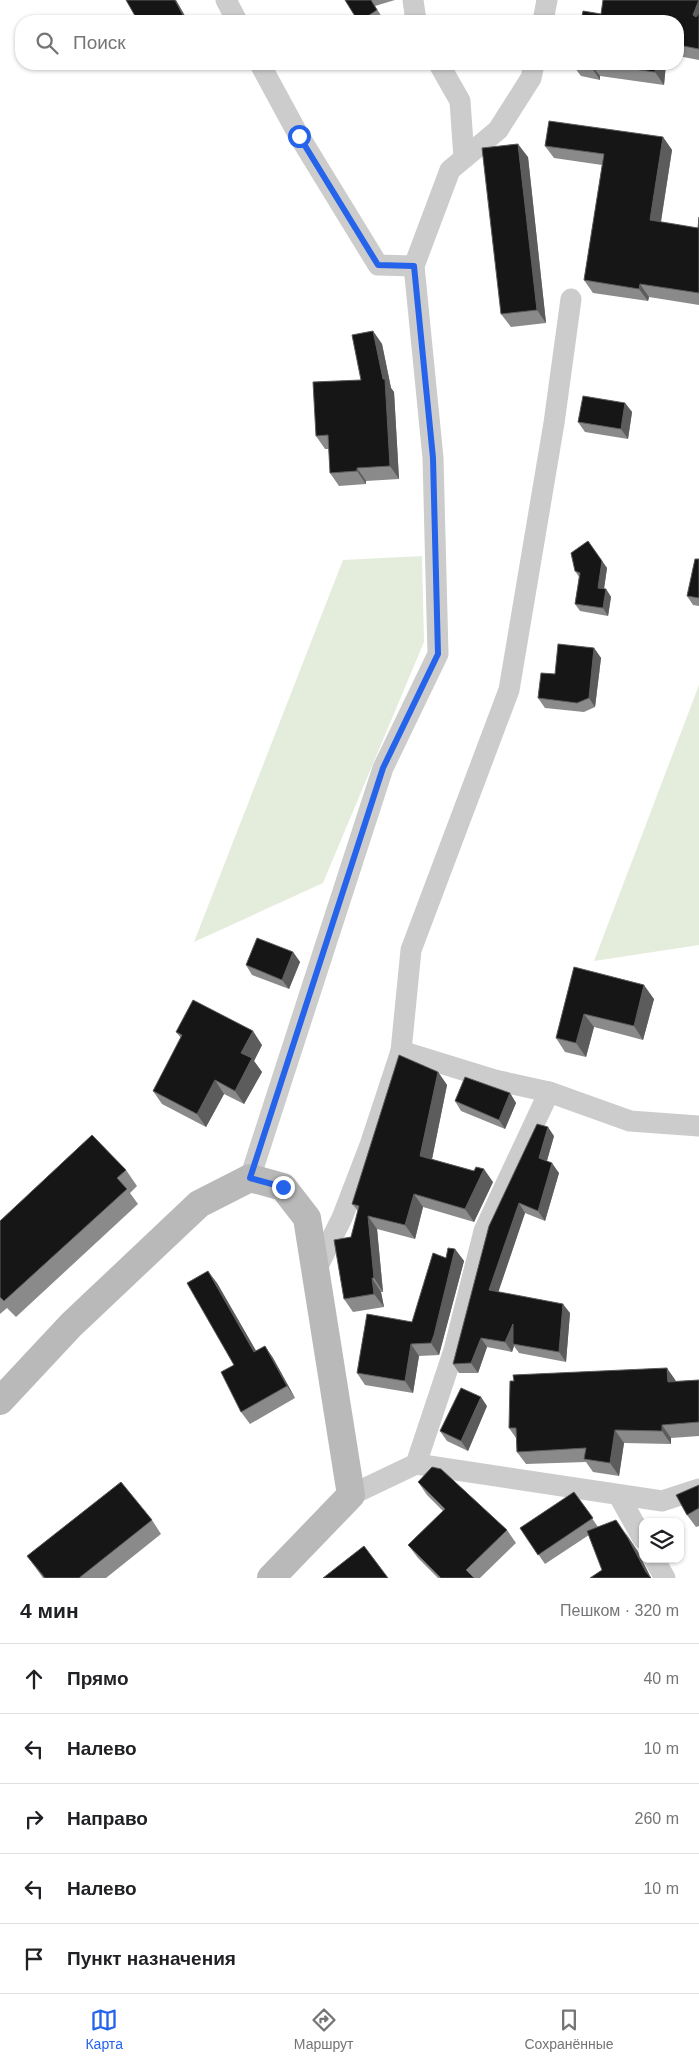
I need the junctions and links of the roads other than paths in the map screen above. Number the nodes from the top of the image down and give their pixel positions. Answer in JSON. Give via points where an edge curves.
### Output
{"nodes":[{"id":1,"x":226,"y":0,"type":"edge"},
{"id":2,"x":413,"y":0,"type":"edge"},
{"id":3,"x":547,"y":0,"type":"edge"},
{"id":4,"x":234,"y":15,"type":"edge"},
{"id":5,"x":415,"y":15,"type":"edge"},
{"id":6,"x":544,"y":15,"type":"edge"},
{"id":7,"x":263,"y":70,"type":"edge"},
{"id":8,"x":442,"y":70,"type":"edge"},
{"id":9,"x":533,"y":70,"type":"edge"},
{"id":10,"x":464,"y":158,"type":"junction"},
{"id":11,"x":414,"y":266,"type":"junction"},
{"id":12,"x":571,"y":299,"type":"dead end"},
{"id":13,"x":401,"y":1051,"type":"junction"},
{"id":14,"x":549,"y":1092,"type":"junction"},
{"id":15,"x":699,"y":1126,"type":"edge"},
{"id":16,"x":250,"y":1178,"type":"junction"},
{"id":17,"x":315,"y":1272,"type":"junction"},
{"id":18,"x":0,"y":1402,"type":"edge"},
{"id":19,"x":416,"y":1464,"type":"junction"},
{"id":20,"x":699,"y":1489,"type":"edge"},
{"id":21,"x":351,"y":1495,"type":"junction"},
{"id":22,"x":619,"y":1496,"type":"junction"},
{"id":23,"x":639,"y":1532,"type":"edge"},
{"id":24,"x":656,"y":1563,"type":"edge"},
{"id":25,"x":271,"y":1578,"type":"edge"},
{"id":26,"x":665,"y":1578,"type":"edge"}],
"edges":[{"from":1,"to":4,"type":"street"},
{"from":2,"to":5,"type":"street"},
{"from":3,"to":6,"type":"street"},
{"from":7,"to":11,"type":"street","via":[[299,136],[378,265]]},
{"from":8,"to":10,"type":"street","via":[[460,101]]},
{"from":9,"to":10,"type":"street","via":[[531,78],[498,130]]},
{"from":10,"to":11,"type":"street","via":[[450,170]]},
{"from":11,"to":16,"type":"street","via":[[433,458],[438,654],[383,768]]},
{"from":12,"to":13,"type":"street","via":[[509,690],[411,950]]},
{"from":13,"to":14,"type":"street","via":[[495,1080]]},
{"from":13,"to":17,"type":"street","via":[[346,1209]]},
{"from":14,"to":15,"type":"street","via":[[630,1121]]},
{"from":14,"to":19,"type":"street","via":[[484,1231],[454,1350]]},
{"from":16,"to":17,"type":"street","via":[[283,1187],[307,1218]]},
{"from":16,"to":18,"type":"street","via":[[199,1204],[71,1325]]},
{"from":17,"to":21,"type":"street"},
{"from":19,"to":21,"type":"street"},
{"from":19,"to":22,"type":"street"},
{"from":20,"to":22,"type":"street","via":[[662,1502]]},
{"from":21,"to":25,"type":"street"},
{"from":22,"to":23,"type":"street"},
{"from":24,"to":26,"type":"street"}]}
